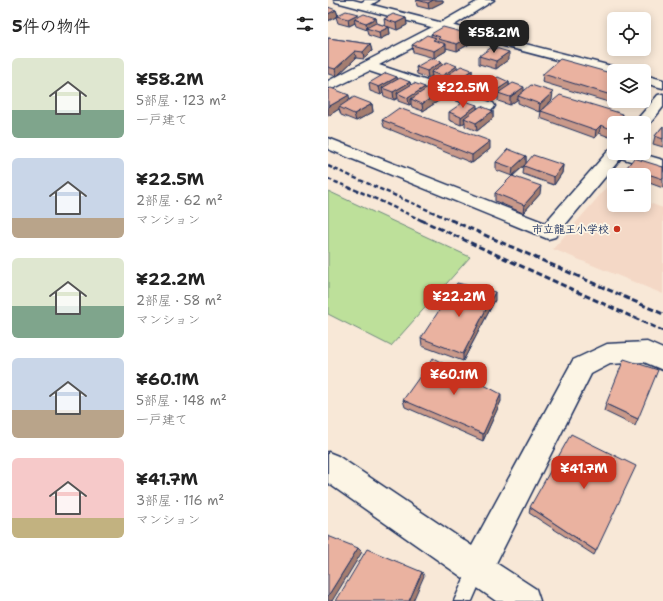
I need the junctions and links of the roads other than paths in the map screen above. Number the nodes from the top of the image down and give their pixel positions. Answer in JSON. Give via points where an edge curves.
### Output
{"nodes":[{"id":1,"x":340,"y":0,"type":"edge"},
{"id":2,"x":488,"y":0,"type":"edge"},
{"id":3,"x":368,"y":3,"type":"edge"},
{"id":4,"x":444,"y":26,"type":"junction"},
{"id":5,"x":368,"y":66,"type":"junction"},
{"id":6,"x":607,"y":69,"type":"edge"},
{"id":7,"x":651,"y":81,"type":"edge"},
{"id":8,"x":663,"y":84,"type":"edge"},
{"id":9,"x":328,"y":88,"type":"edge"},
{"id":10,"x":663,"y":98,"type":"edge"},
{"id":11,"x":488,"y":106,"type":"dead end"},
{"id":12,"x":648,"y":116,"type":"edge"},
{"id":13,"x":328,"y":143,"type":"edge"},
{"id":14,"x":610,"y":160,"type":"edge"},
{"id":15,"x":644,"y":160,"type":"edge"},
{"id":16,"x":663,"y":166,"type":"edge"},
{"id":17,"x":663,"y":360,"type":"edge"},
{"id":18,"x":328,"y":466,"type":"edge"},
{"id":19,"x":477,"y":568,"type":"junction"},
{"id":20,"x":463,"y":601,"type":"edge"},
{"id":21,"x":524,"y":601,"type":"edge"}],
"edges":[{"from":1,"to":3,"type":"street"},
{"from":2,"to":4,"type":"street"},
{"from":3,"to":4,"type":"street"},
{"from":4,"to":5,"type":"street"},
{"from":4,"to":6,"type":"street"},
{"from":5,"to":9,"type":"street"},
{"from":5,"to":11,"type":"street"},
{"from":7,"to":8,"type":"street"},
{"from":10,"to":12,"type":"street"},
{"from":13,"to":14,"type":"street","via":[[548,232]]},
{"from":15,"to":16,"type":"street"},
{"from":17,"to":19,"type":"street","via":[[647,352],[607,354],[582,367]]},
{"from":18,"to":19,"type":"street"},
{"from":19,"to":20,"type":"lane"},
{"from":19,"to":21,"type":"street"}]}
